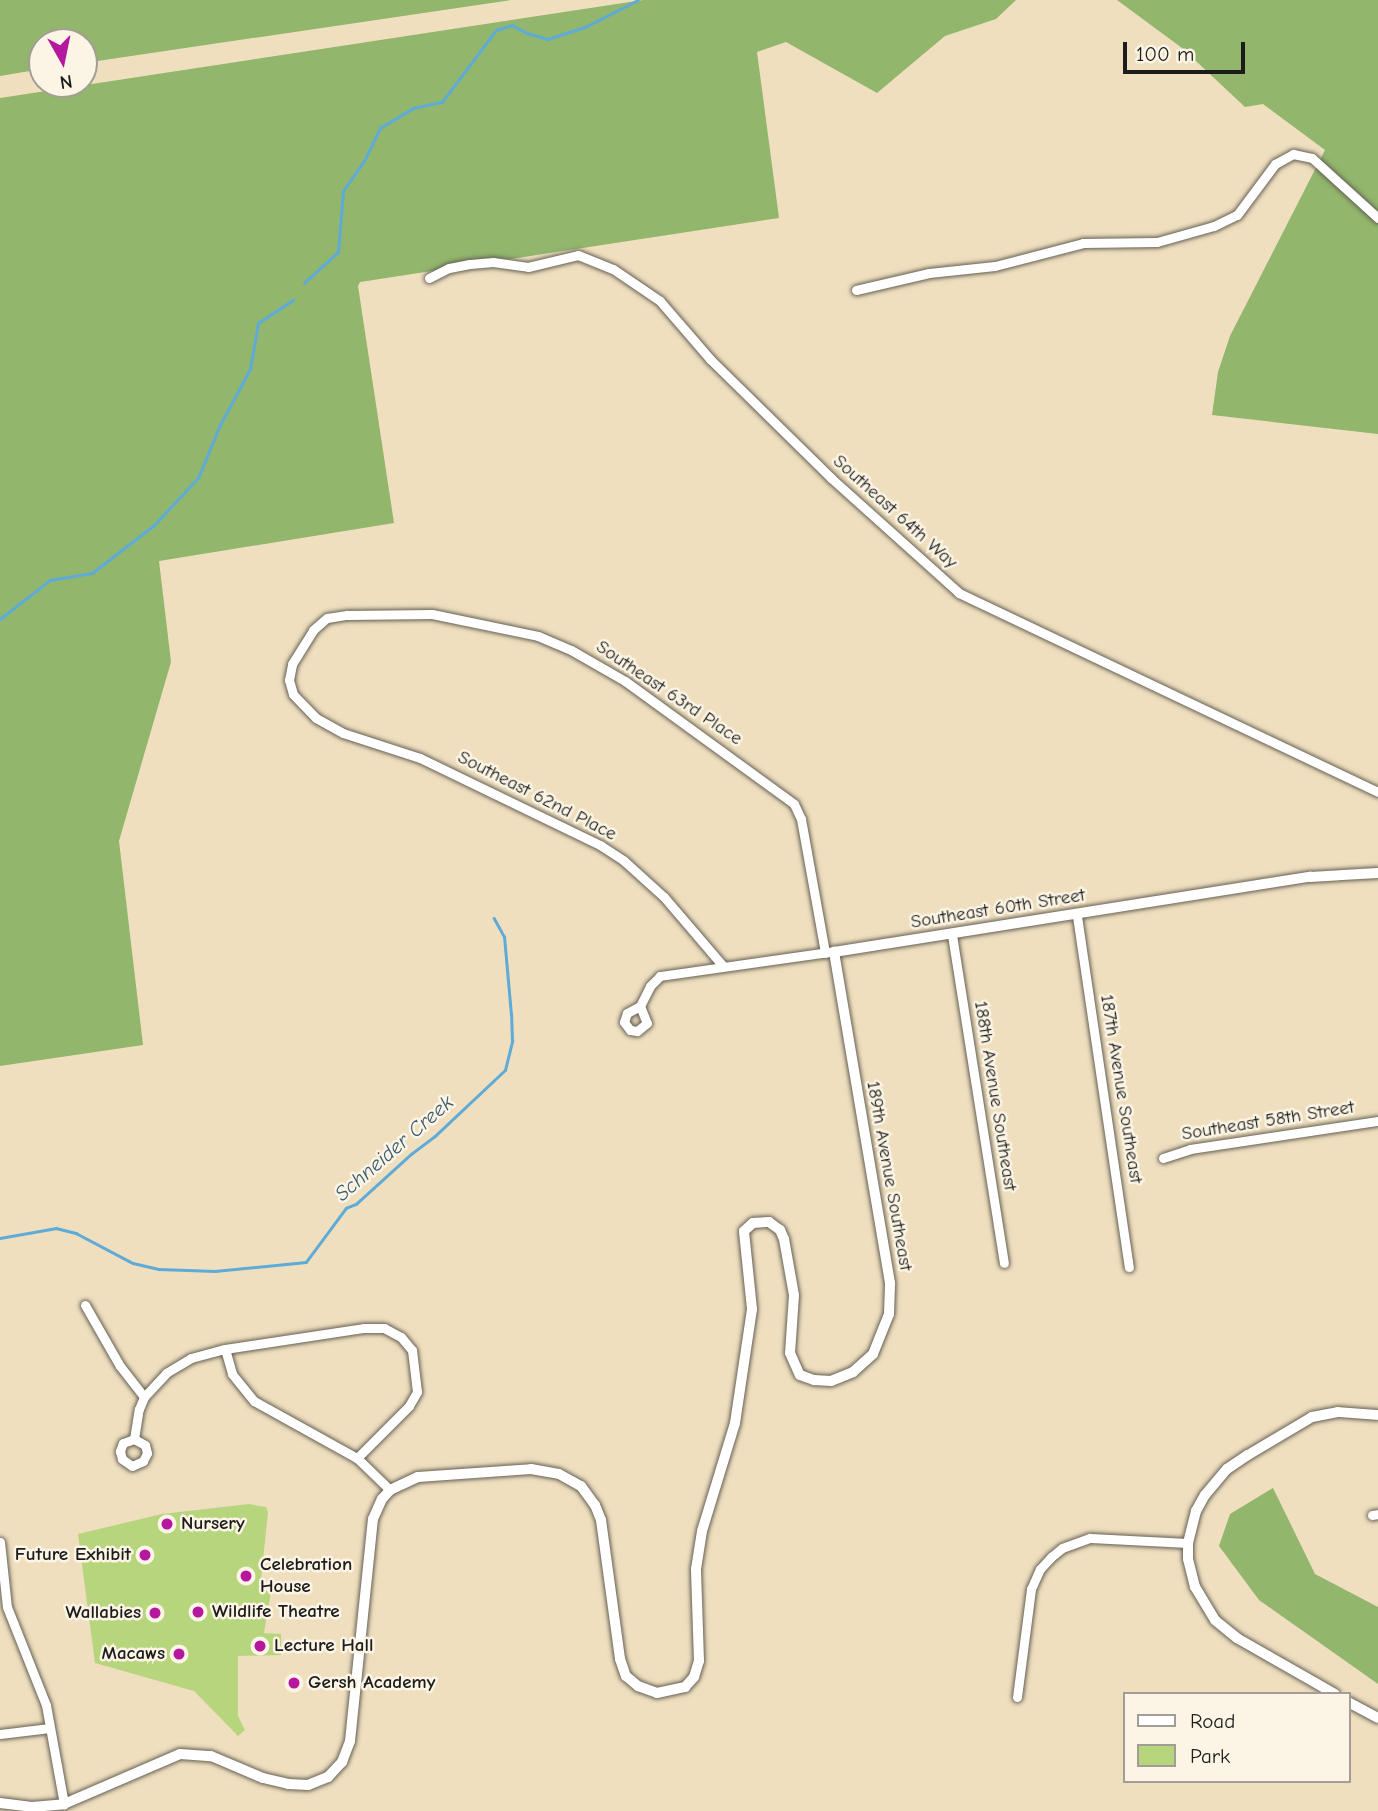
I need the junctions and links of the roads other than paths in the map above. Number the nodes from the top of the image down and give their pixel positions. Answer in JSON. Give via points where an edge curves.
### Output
{"nodes":[{"id":1,"x":1378,"y":218,"type":"edge"},
{"id":2,"x":429,"y":278,"type":"dead end"},
{"id":3,"x":856,"y":289,"type":"dead end"},
{"id":4,"x":303,"y":705,"type":"joint"},
{"id":5,"x":1378,"y":792,"type":"edge"},
{"id":6,"x":794,"y":804,"type":"joint"},
{"id":7,"x":1378,"y":873,"type":"edge"},
{"id":8,"x":1077,"y":916,"type":"junction"},
{"id":9,"x":952,"y":935,"type":"junction"},
{"id":10,"x":829,"y":952,"type":"junction"},
{"id":11,"x":723,"y":966,"type":"junction"},
{"id":12,"x":640,"y":1006,"type":"dead end"},
{"id":13,"x":1378,"y":1121,"type":"edge"},
{"id":14,"x":1163,"y":1158,"type":"dead end"},
{"id":15,"x":1004,"y":1263,"type":"dead end"},
{"id":16,"x":1129,"y":1267,"type":"dead end"},
{"id":17,"x":85,"y":1306,"type":"dead end"},
{"id":18,"x":225,"y":1349,"type":"junction"},
{"id":19,"x":144,"y":1397,"type":"junction"},
{"id":20,"x":1378,"y":1415,"type":"edge"},
{"id":21,"x":134,"y":1439,"type":"dead end"},
{"id":22,"x":357,"y":1458,"type":"junction"},
{"id":23,"x":390,"y":1490,"type":"junction"},
{"id":24,"x":0,"y":1542,"type":"edge"},
{"id":25,"x":1188,"y":1544,"type":"junction"},
{"id":26,"x":1332,"y":1692,"type":"edge"},
{"id":27,"x":1017,"y":1697,"type":"dead end"},
{"id":28,"x":1350,"y":1703,"type":"edge"},
{"id":29,"x":1378,"y":1718,"type":"edge"},
{"id":30,"x":50,"y":1728,"type":"junction"},
{"id":31,"x":0,"y":1734,"type":"edge"},
{"id":32,"x":0,"y":1803,"type":"edge"},
{"id":33,"x":64,"y":1804,"type":"junction"}],
"edges":[{"from":1,"to":3,"type":"street","via":[[1312,158],[1293,154],[1275,164],[1237,215],[1214,226],[1157,242],[1083,243],[995,266],[929,273]]},
{"from":2,"to":5,"type":"street","name":"Southeast 64th Way","via":[[470,264],[528,267],[578,255],[613,269],[660,301],[710,359],[831,478],[959,593]]},
{"from":4,"to":6,"type":"street","name":"Southeast 63rd Place","via":[[290,688],[292,664],[313,630],[327,618],[409,613],[507,628],[571,650],[625,681]]},
{"from":4,"to":11,"type":"street","name":"Southeast 62nd Place","via":[[332,728],[420,758],[600,845],[664,897]]},
{"from":6,"to":10,"type":"street","name":"189th Avenue Southeast","via":[[802,819]]},
{"from":7,"to":8,"type":"street","name":"Southeast 60th Street","via":[[1310,877]]},
{"from":8,"to":9,"type":"street","name":"Southeast 60th Street"},
{"from":8,"to":16,"type":"street","name":"187th Avenue Southeast"},
{"from":9,"to":10,"type":"street","name":"Southeast 60th Street"},
{"from":9,"to":15,"type":"street","name":"188th Avenue Southeast"},
{"from":10,"to":11,"type":"street","name":"Southeast 60th Street"},
{"from":10,"to":23,"type":"street","name":"189th Avenue Southeast","via":[[890,1283],[885,1329],[873,1354],[853,1372],[831,1381],[800,1375],[792,1363],[794,1295],[787,1248],[780,1230],[762,1221],[747,1226],[743,1238],[752,1309],[735,1423],[702,1531],[696,1569],[697,1670],[685,1686],[665,1693],[638,1686],[622,1669],[599,1511],[581,1486],[559,1474],[509,1469],[418,1477]]},
{"from":11,"to":12,"type":"street","name":"Southeast 60th Street","via":[[660,976]]},
{"from":13,"to":14,"type":"street","name":"Southeast 58th Street","via":[[1190,1149]]},
{"from":17,"to":19,"type":"street"},
{"from":18,"to":19,"type":"street","via":[[177,1366]]},
{"from":18,"to":22,"type":"street","via":[[232,1374],[254,1401]]},
{"from":18,"to":22,"type":"street","via":[[364,1328],[392,1331],[412,1350],[416,1396]]},
{"from":19,"to":21,"type":"street"},
{"from":20,"to":25,"type":"street","via":[[1338,1412],[1312,1417],[1227,1469],[1196,1511]]},
{"from":22,"to":23,"type":"street"},
{"from":23,"to":33,"type":"street","via":[[373,1519],[346,1753],[335,1771],[308,1785],[276,1781],[211,1756],[180,1754]]},
{"from":24,"to":30,"type":"street","via":[[10,1617],[41,1687]]},
{"from":25,"to":26,"type":"street","via":[[1195,1587],[1215,1620],[1237,1638]]},
{"from":25,"to":27,"type":"street","via":[[1090,1538],[1051,1557],[1031,1589]]},
{"from":28,"to":29,"type":"street"},
{"from":30,"to":31,"type":"street"},
{"from":30,"to":33,"type":"street"},
{"from":32,"to":33,"type":"street"}]}
